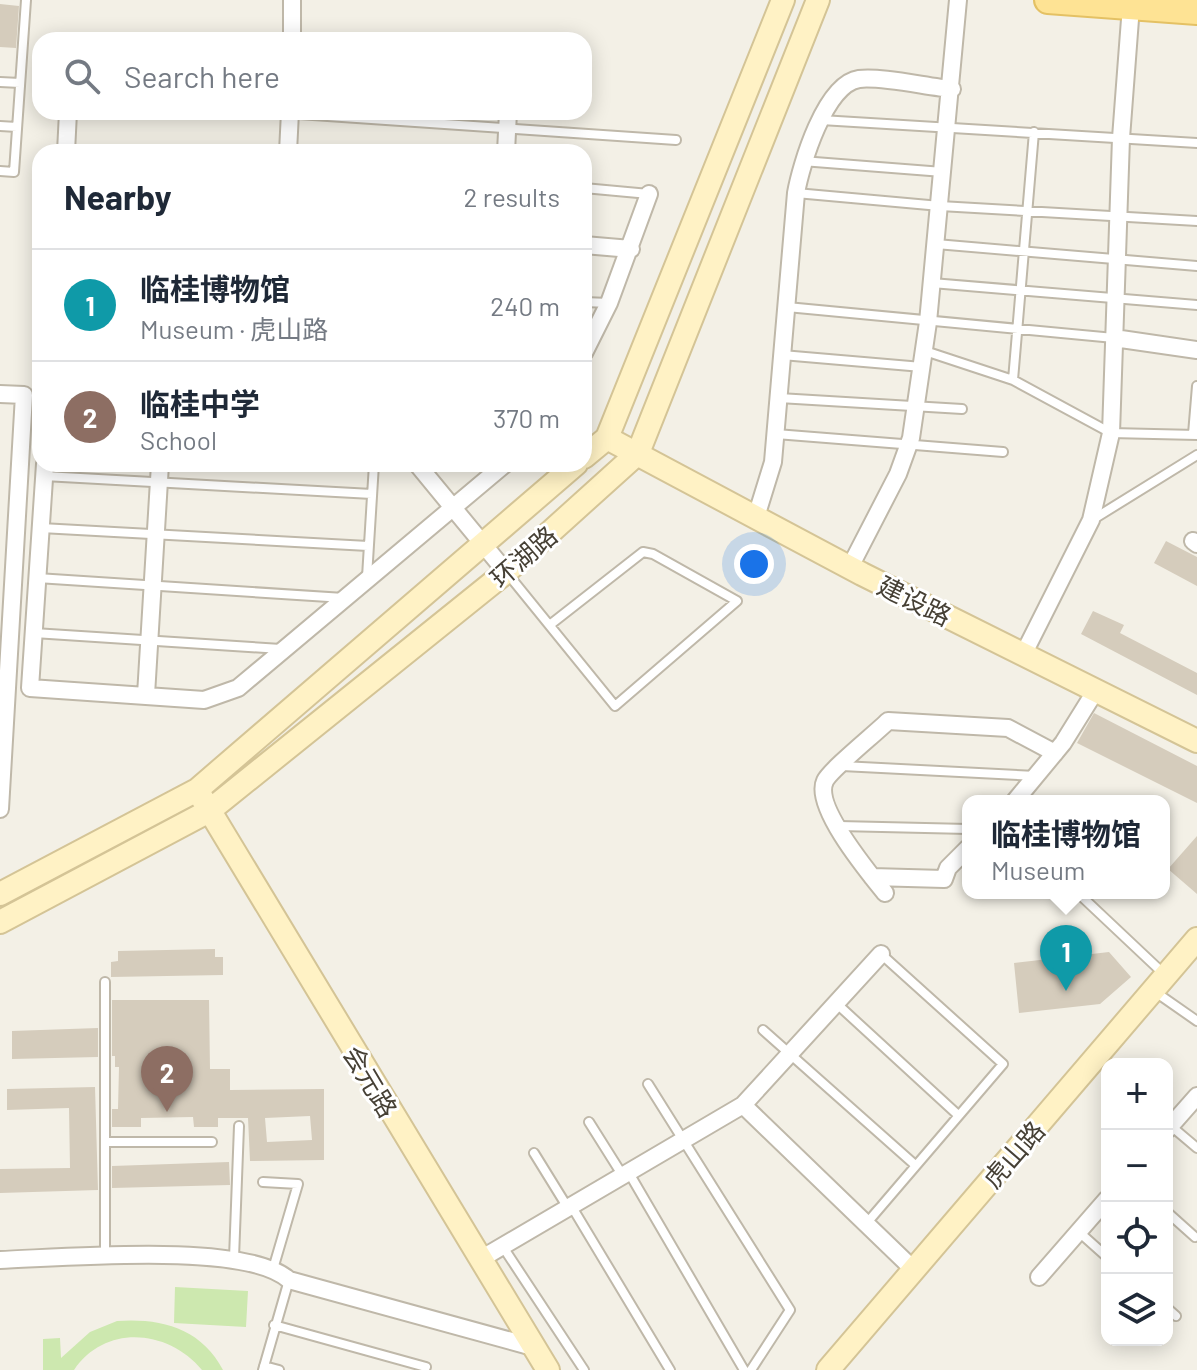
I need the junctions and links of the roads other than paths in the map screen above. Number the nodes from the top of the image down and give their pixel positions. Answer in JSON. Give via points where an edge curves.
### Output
{"nodes":[{"id":1,"x":26,"y":0,"type":"edge"},
{"id":2,"x":292,"y":0,"type":"edge"},
{"id":3,"x":783,"y":0,"type":"edge"},
{"id":4,"x":818,"y":0,"type":"edge"},
{"id":5,"x":958,"y":0,"type":"edge"},
{"id":6,"x":1048,"y":0,"type":"edge"},
{"id":7,"x":1131,"y":6,"type":"junction"},
{"id":8,"x":1197,"y":11,"type":"edge"},
{"id":9,"x":292,"y":32,"type":"edge"},
{"id":10,"x":0,"y":82,"type":"edge"},
{"id":11,"x":20,"y":83,"type":"junction"},
{"id":12,"x":952,"y":89,"type":"junction"},
{"id":13,"x":68,"y":120,"type":"edge"},
{"id":14,"x":290,"y":120,"type":"edge"},
{"id":15,"x":507,"y":120,"type":"edge"},
{"id":16,"x":821,"y":120,"type":"junction"},
{"id":17,"x":0,"y":126,"type":"edge"},
{"id":18,"x":17,"y":127,"type":"junction"},
{"id":19,"x":949,"y":127,"type":"junction"},
{"id":20,"x":1034,"y":132,"type":"junction"},
{"id":21,"x":1121,"y":138,"type":"junction"},
{"id":22,"x":676,"y":140,"type":"dead end"},
{"id":23,"x":1197,"y":143,"type":"edge"},
{"id":24,"x":66,"y":144,"type":"edge"},
{"id":25,"x":288,"y":144,"type":"edge"},
{"id":26,"x":506,"y":144,"type":"edge"},
{"id":27,"x":802,"y":161,"type":"junction"},
{"id":28,"x":0,"y":171,"type":"edge"},
{"id":29,"x":944,"y":172,"type":"junction"},
{"id":30,"x":592,"y":189,"type":"edge"},
{"id":31,"x":796,"y":193,"type":"junction"},
{"id":32,"x":649,"y":194,"type":"joint"},
{"id":33,"x":940,"y":206,"type":"junction"},
{"id":34,"x":1029,"y":212,"type":"junction"},
{"id":35,"x":1118,"y":216,"type":"junction"},
{"id":36,"x":1197,"y":221,"type":"edge"},
{"id":37,"x":936,"y":244,"type":"junction"},
{"id":38,"x":592,"y":246,"type":"edge"},
{"id":39,"x":631,"y":249,"type":"junction"},
{"id":40,"x":1025,"y":250,"type":"junction"},
{"id":41,"x":1116,"y":258,"type":"junction"},
{"id":42,"x":1197,"y":266,"type":"edge"},
{"id":43,"x":932,"y":283,"type":"junction"},
{"id":44,"x":1023,"y":289,"type":"junction"},
{"id":45,"x":1115,"y":296,"type":"junction"},
{"id":46,"x":592,"y":302,"type":"edge"},
{"id":47,"x":609,"y":303,"type":"junction"},
{"id":48,"x":1197,"y":305,"type":"edge"},
{"id":49,"x":786,"y":307,"type":"junction"},
{"id":50,"x":928,"y":322,"type":"junction"},
{"id":51,"x":1020,"y":330,"type":"junction"},
{"id":52,"x":592,"y":337,"type":"edge"},
{"id":53,"x":1114,"y":338,"type":"junction"},
{"id":54,"x":1197,"y":350,"type":"edge"},
{"id":55,"x":782,"y":355,"type":"junction"},
{"id":56,"x":924,"y":359,"type":"junction"},
{"id":57,"x":1013,"y":380,"type":"junction"},
{"id":58,"x":1197,"y":386,"type":"edge"},
{"id":59,"x":0,"y":394,"type":"edge"},
{"id":60,"x":778,"y":397,"type":"junction"},
{"id":61,"x":916,"y":404,"type":"junction"},
{"id":62,"x":962,"y":409,"type":"dead end"},
{"id":63,"x":1111,"y":433,"type":"junction"},
{"id":64,"x":776,"y":434,"type":"junction"},
{"id":65,"x":1195,"y":435,"type":"edge"},
{"id":66,"x":607,"y":438,"type":"junction"},
{"id":67,"x":909,"y":444,"type":"junction"},
{"id":68,"x":592,"y":450,"type":"edge"},
{"id":69,"x":1003,"y":452,"type":"dead end"},
{"id":70,"x":638,"y":453,"type":"junction"},
{"id":71,"x":1197,"y":455,"type":"edge"},
{"id":72,"x":45,"y":472,"type":"edge"},
{"id":73,"x":64,"y":472,"type":"edge"},
{"id":74,"x":160,"y":472,"type":"edge"},
{"id":75,"x":373,"y":472,"type":"edge"},
{"id":76,"x":424,"y":472,"type":"edge"},
{"id":77,"x":495,"y":472,"type":"edge"},
{"id":78,"x":567,"y":472,"type":"edge"},
{"id":79,"x":159,"y":482,"type":"junction"},
{"id":80,"x":372,"y":494,"type":"junction"},
{"id":81,"x":453,"y":507,"type":"junction"},
{"id":82,"x":756,"y":517,"type":"junction"},
{"id":83,"x":1091,"y":520,"type":"junction"},
{"id":84,"x":41,"y":528,"type":"junction"},
{"id":85,"x":156,"y":534,"type":"junction"},
{"id":86,"x":483,"y":544,"type":"junction"},
{"id":87,"x":368,"y":546,"type":"junction"},
{"id":88,"x":850,"y":567,"type":"junction"},
{"id":89,"x":506,"y":572,"type":"junction"},
{"id":90,"x":37,"y":578,"type":"junction"},
{"id":91,"x":367,"y":582,"type":"junction"},
{"id":92,"x":153,"y":585,"type":"junction"},
{"id":93,"x":347,"y":598,"type":"junction"},
{"id":94,"x":551,"y":624,"type":"junction"},
{"id":95,"x":34,"y":633,"type":"junction"},
{"id":96,"x":149,"y":639,"type":"junction"},
{"id":97,"x":285,"y":649,"type":"junction"},
{"id":98,"x":1024,"y":653,"type":"junction"},
{"id":99,"x":1096,"y":690,"type":"junction"},
{"id":100,"x":146,"y":695,"type":"junction"},
{"id":101,"x":1197,"y":741,"type":"edge"},
{"id":102,"x":1055,"y":753,"type":"junction"},
{"id":103,"x":841,"y":766,"type":"junction"},
{"id":104,"x":1037,"y":776,"type":"junction"},
{"id":105,"x":197,"y":790,"type":"junction"},
{"id":106,"x":1020,"y":795,"type":"edge"},
{"id":107,"x":0,"y":809,"type":"edge"},
{"id":108,"x":209,"y":811,"type":"junction"},
{"id":109,"x":838,"y":826,"type":"junction"},
{"id":110,"x":962,"y":829,"type":"edge"},
{"id":111,"x":962,"y":854,"type":"edge"},
{"id":112,"x":872,"y":877,"type":"junction"},
{"id":113,"x":885,"y":893,"type":"dead end"},
{"id":114,"x":0,"y":894,"type":"edge"},
{"id":115,"x":1083,"y":899,"type":"edge"},
{"id":116,"x":0,"y":922,"type":"edge"},
{"id":117,"x":1197,"y":939,"type":"edge"},
{"id":118,"x":881,"y":954,"type":"joint"},
{"id":119,"x":105,"y":982,"type":"dead end"},
{"id":120,"x":1160,"y":983,"type":"junction"},
{"id":121,"x":836,"y":1003,"type":"junction"},
{"id":122,"x":1197,"y":1021,"type":"edge"},
{"id":123,"x":763,"y":1030,"type":"dead end"},
{"id":124,"x":790,"y":1053,"type":"junction"},
{"id":125,"x":648,"y":1084,"type":"dead end"},
{"id":126,"x":1197,"y":1096,"type":"edge"},
{"id":127,"x":743,"y":1105,"type":"junction"},
{"id":128,"x":958,"y":1115,"type":"junction"},
{"id":129,"x":589,"y":1122,"type":"dead end"},
{"id":130,"x":1173,"y":1123,"type":"edge"},
{"id":131,"x":239,"y":1126,"type":"dead end"},
{"id":132,"x":1172,"y":1130,"type":"edge"},
{"id":133,"x":682,"y":1141,"type":"junction"},
{"id":134,"x":105,"y":1142,"type":"junction"},
{"id":135,"x":212,"y":1142,"type":"dead end"},
{"id":136,"x":1197,"y":1148,"type":"edge"},
{"id":137,"x":534,"y":1153,"type":"dead end"},
{"id":138,"x":914,"y":1164,"type":"junction"},
{"id":139,"x":626,"y":1175,"type":"junction"},
{"id":140,"x":263,"y":1182,"type":"dead end"},
{"id":141,"x":1104,"y":1202,"type":"edge"},
{"id":142,"x":570,"y":1208,"type":"junction"},
{"id":143,"x":1173,"y":1217,"type":"edge"},
{"id":144,"x":866,"y":1224,"type":"junction"},
{"id":145,"x":1078,"y":1232,"type":"junction"},
{"id":146,"x":1195,"y":1237,"type":"edge"},
{"id":147,"x":503,"y":1247,"type":"junction"},
{"id":148,"x":1101,"y":1252,"type":"edge"},
{"id":149,"x":105,"y":1257,"type":"junction"},
{"id":150,"x":234,"y":1258,"type":"junction"},
{"id":151,"x":0,"y":1260,"type":"edge"},
{"id":152,"x":479,"y":1260,"type":"junction"},
{"id":153,"x":273,"y":1269,"type":"junction"},
{"id":154,"x":914,"y":1270,"type":"junction"},
{"id":155,"x":1039,"y":1277,"type":"dead end"},
{"id":156,"x":289,"y":1280,"type":"junction"},
{"id":157,"x":1173,"y":1313,"type":"edge"},
{"id":158,"x":1176,"y":1316,"type":"dead end"},
{"id":159,"x":274,"y":1325,"type":"junction"},
{"id":160,"x":533,"y":1347,"type":"junction"},
{"id":161,"x":426,"y":1367,"type":"dead end"},
{"id":162,"x":264,"y":1368,"type":"edge"},
{"id":163,"x":279,"y":1370,"type":"edge"},
{"id":164,"x":548,"y":1370,"type":"edge"},
{"id":165,"x":584,"y":1370,"type":"edge"},
{"id":166,"x":670,"y":1370,"type":"edge"},
{"id":167,"x":744,"y":1370,"type":"edge"},
{"id":168,"x":751,"y":1370,"type":"edge"},
{"id":169,"x":828,"y":1370,"type":"edge"}],
"edges":[{"from":1,"to":11,"type":"lane"},
{"from":2,"to":9,"type":"street"},
{"from":3,"to":66,"type":"main road"},
{"from":4,"to":70,"type":"main road","name":"环湖路"},
{"from":5,"to":12,"type":"street"},
{"from":6,"to":7,"type":"main road"},
{"from":7,"to":8,"type":"main road"},
{"from":7,"to":21,"type":"street"},
{"from":10,"to":11,"type":"lane"},
{"from":11,"to":18,"type":"lane"},
{"from":12,"to":16,"type":"street","via":[[859,79],[841,88]]},
{"from":12,"to":19,"type":"street"},
{"from":13,"to":24,"type":"street"},
{"from":14,"to":25,"type":"street"},
{"from":15,"to":22,"type":"lane"},
{"from":15,"to":26,"type":"street"},
{"from":16,"to":19,"type":"lane"},
{"from":16,"to":27,"type":"street"},
{"from":17,"to":18,"type":"lane"},
{"from":18,"to":28,"type":"lane","via":[[14,172]]},
{"from":19,"to":20,"type":"lane"},
{"from":19,"to":29,"type":"street"},
{"from":20,"to":21,"type":"lane"},
{"from":20,"to":34,"type":"lane"},
{"from":21,"to":23,"type":"lane"},
{"from":21,"to":35,"type":"street"},
{"from":27,"to":29,"type":"lane"},
{"from":27,"to":31,"type":"street"},
{"from":29,"to":33,"type":"street"},
{"from":30,"to":32,"type":"lane"},
{"from":31,"to":33,"type":"lane"},
{"from":31,"to":49,"type":"street"},
{"from":32,"to":39,"type":"street"},
{"from":33,"to":34,"type":"lane"},
{"from":33,"to":37,"type":"street"},
{"from":34,"to":35,"type":"lane"},
{"from":34,"to":40,"type":"lane"},
{"from":35,"to":36,"type":"lane"},
{"from":35,"to":41,"type":"street"},
{"from":37,"to":40,"type":"lane"},
{"from":37,"to":43,"type":"street"},
{"from":38,"to":39,"type":"street"},
{"from":39,"to":47,"type":"street"},
{"from":40,"to":41,"type":"lane"},
{"from":40,"to":44,"type":"lane"},
{"from":41,"to":42,"type":"lane"},
{"from":41,"to":45,"type":"street"},
{"from":43,"to":44,"type":"lane"},
{"from":43,"to":50,"type":"street"},
{"from":44,"to":45,"type":"lane"},
{"from":44,"to":51,"type":"lane"},
{"from":45,"to":48,"type":"lane"},
{"from":45,"to":53,"type":"street"},
{"from":46,"to":47,"type":"lane"},
{"from":47,"to":52,"type":"street"},
{"from":49,"to":50,"type":"lane"},
{"from":49,"to":55,"type":"street"},
{"from":50,"to":51,"type":"lane"},
{"from":50,"to":56,"type":"street"},
{"from":51,"to":53,"type":"lane"},
{"from":51,"to":57,"type":"lane"},
{"from":53,"to":54,"type":"street"},
{"from":53,"to":63,"type":"street"},
{"from":55,"to":56,"type":"lane"},
{"from":55,"to":60,"type":"street"},
{"from":56,"to":57,"type":"lane"},
{"from":56,"to":61,"type":"street"},
{"from":57,"to":63,"type":"lane"},
{"from":58,"to":65,"type":"lane"},
{"from":59,"to":107,"type":"street","via":[[24,395]]},
{"from":60,"to":61,"type":"lane"},
{"from":60,"to":64,"type":"street"},
{"from":61,"to":62,"type":"lane"},
{"from":61,"to":67,"type":"street"},
{"from":63,"to":65,"type":"lane"},
{"from":63,"to":83,"type":"street"},
{"from":64,"to":67,"type":"lane"},
{"from":64,"to":82,"type":"street"},
{"from":66,"to":68,"type":"main road"},
{"from":66,"to":70,"type":"main road","name":"建设路"},
{"from":67,"to":69,"type":"lane"},
{"from":67,"to":88,"type":"street"},
{"from":70,"to":82,"type":"main road","name":"建设路"},
{"from":70,"to":89,"type":"main road","name":"环湖路"},
{"from":71,"to":83,"type":"lane"},
{"from":72,"to":84,"type":"street"},
{"from":73,"to":79,"type":"lane"},
{"from":74,"to":79,"type":"street"},
{"from":75,"to":80,"type":"lane"},
{"from":76,"to":81,"type":"street"},
{"from":77,"to":81,"type":"street"},
{"from":78,"to":86,"type":"main road","name":"环湖路"},
{"from":79,"to":80,"type":"lane"},
{"from":79,"to":85,"type":"street"},
{"from":80,"to":87,"type":"lane"},
{"from":81,"to":86,"type":"street"},
{"from":81,"to":91,"type":"street"},
{"from":82,"to":88,"type":"main road","name":"建设路"},
{"from":83,"to":98,"type":"street"},
{"from":84,"to":85,"type":"lane"},
{"from":84,"to":90,"type":"street"},
{"from":85,"to":87,"type":"lane"},
{"from":85,"to":92,"type":"street"},
{"from":86,"to":89,"type":"street"},
{"from":86,"to":105,"type":"main road","name":"环湖路"},
{"from":87,"to":91,"type":"lane"},
{"from":88,"to":98,"type":"main road","name":"建设路"},
{"from":89,"to":94,"type":"lane"},
{"from":89,"to":108,"type":"main road","name":"环湖路"},
{"from":90,"to":92,"type":"lane"},
{"from":90,"to":95,"type":"street"},
{"from":91,"to":93,"type":"street"},
{"from":92,"to":93,"type":"lane"},
{"from":92,"to":96,"type":"street"},
{"from":93,"to":97,"type":"street"},
{"from":94,"to":94,"type":"lane","via":[[643,552],[737,601],[615,706]]},
{"from":95,"to":96,"type":"lane"},
{"from":95,"to":100,"type":"street","via":[[30,688]]},
{"from":96,"to":97,"type":"lane"},
{"from":96,"to":100,"type":"street"},
{"from":97,"to":100,"type":"street","via":[[238,688],[216,698]]},
{"from":98,"to":99,"type":"main road","name":"建设路"},
{"from":99,"to":101,"type":"main road","name":"建设路"},
{"from":99,"to":102,"type":"street"},
{"from":102,"to":103,"type":"street","via":[[1008,728],[888,721]]},
{"from":102,"to":104,"type":"street"},
{"from":103,"to":104,"type":"lane"},
{"from":103,"to":109,"type":"street","via":[[825,779],[822,791]]},
{"from":104,"to":106,"type":"street"},
{"from":105,"to":108,"type":"main road","name":"会元路"},
{"from":105,"to":114,"type":"main road","name":"环湖路"},
{"from":108,"to":116,"type":"main road","name":"环湖路"},
{"from":108,"to":152,"type":"main road","name":"会元路"},
{"from":109,"to":110,"type":"lane"},
{"from":109,"to":112,"type":"street"},
{"from":111,"to":112,"type":"street","via":[[944,879]]},
{"from":112,"to":113,"type":"street"},
{"from":115,"to":120,"type":"lane"},
{"from":117,"to":120,"type":"main road","name":"虎山路"},
{"from":118,"to":121,"type":"street"},
{"from":118,"to":128,"type":"lane","via":[[1003,1064]]},
{"from":119,"to":134,"type":"lane"},
{"from":120,"to":122,"type":"lane"},
{"from":120,"to":154,"type":"main road","name":"虎山路"},
{"from":121,"to":124,"type":"street"},
{"from":121,"to":128,"type":"lane"},
{"from":123,"to":124,"type":"lane"},
{"from":124,"to":127,"type":"street"},
{"from":124,"to":138,"type":"lane"},
{"from":125,"to":133,"type":"lane"},
{"from":126,"to":130,"type":"street"},
{"from":127,"to":133,"type":"street"},
{"from":127,"to":144,"type":"street"},
{"from":128,"to":138,"type":"lane"},
{"from":129,"to":139,"type":"lane"},
{"from":131,"to":150,"type":"lane"},
{"from":132,"to":136,"type":"lane"},
{"from":133,"to":139,"type":"street"},
{"from":133,"to":168,"type":"lane","via":[[790,1310]]},
{"from":134,"to":135,"type":"lane"},
{"from":134,"to":149,"type":"lane"},
{"from":137,"to":142,"type":"lane"},
{"from":138,"to":144,"type":"lane"},
{"from":139,"to":142,"type":"street"},
{"from":139,"to":167,"type":"lane"},
{"from":140,"to":153,"type":"lane","via":[[298,1184]]},
{"from":141,"to":145,"type":"street"},
{"from":142,"to":147,"type":"street"},
{"from":142,"to":166,"type":"lane"},
{"from":143,"to":146,"type":"lane"},
{"from":144,"to":154,"type":"street"},
{"from":145,"to":148,"type":"lane"},
{"from":145,"to":155,"type":"street"},
{"from":147,"to":152,"type":"street"},
{"from":147,"to":165,"type":"lane"},
{"from":149,"to":150,"type":"street"},
{"from":149,"to":151,"type":"street"},
{"from":150,"to":153,"type":"street"},
{"from":152,"to":160,"type":"main road","name":"会元路"},
{"from":153,"to":156,"type":"street"},
{"from":154,"to":169,"type":"main road","name":"虎山路"},
{"from":156,"to":159,"type":"lane"},
{"from":156,"to":160,"type":"street"},
{"from":157,"to":158,"type":"lane"},
{"from":159,"to":161,"type":"lane"},
{"from":159,"to":162,"type":"lane"},
{"from":160,"to":164,"type":"main road","name":"会元路"},
{"from":162,"to":163,"type":"lane"}]}
